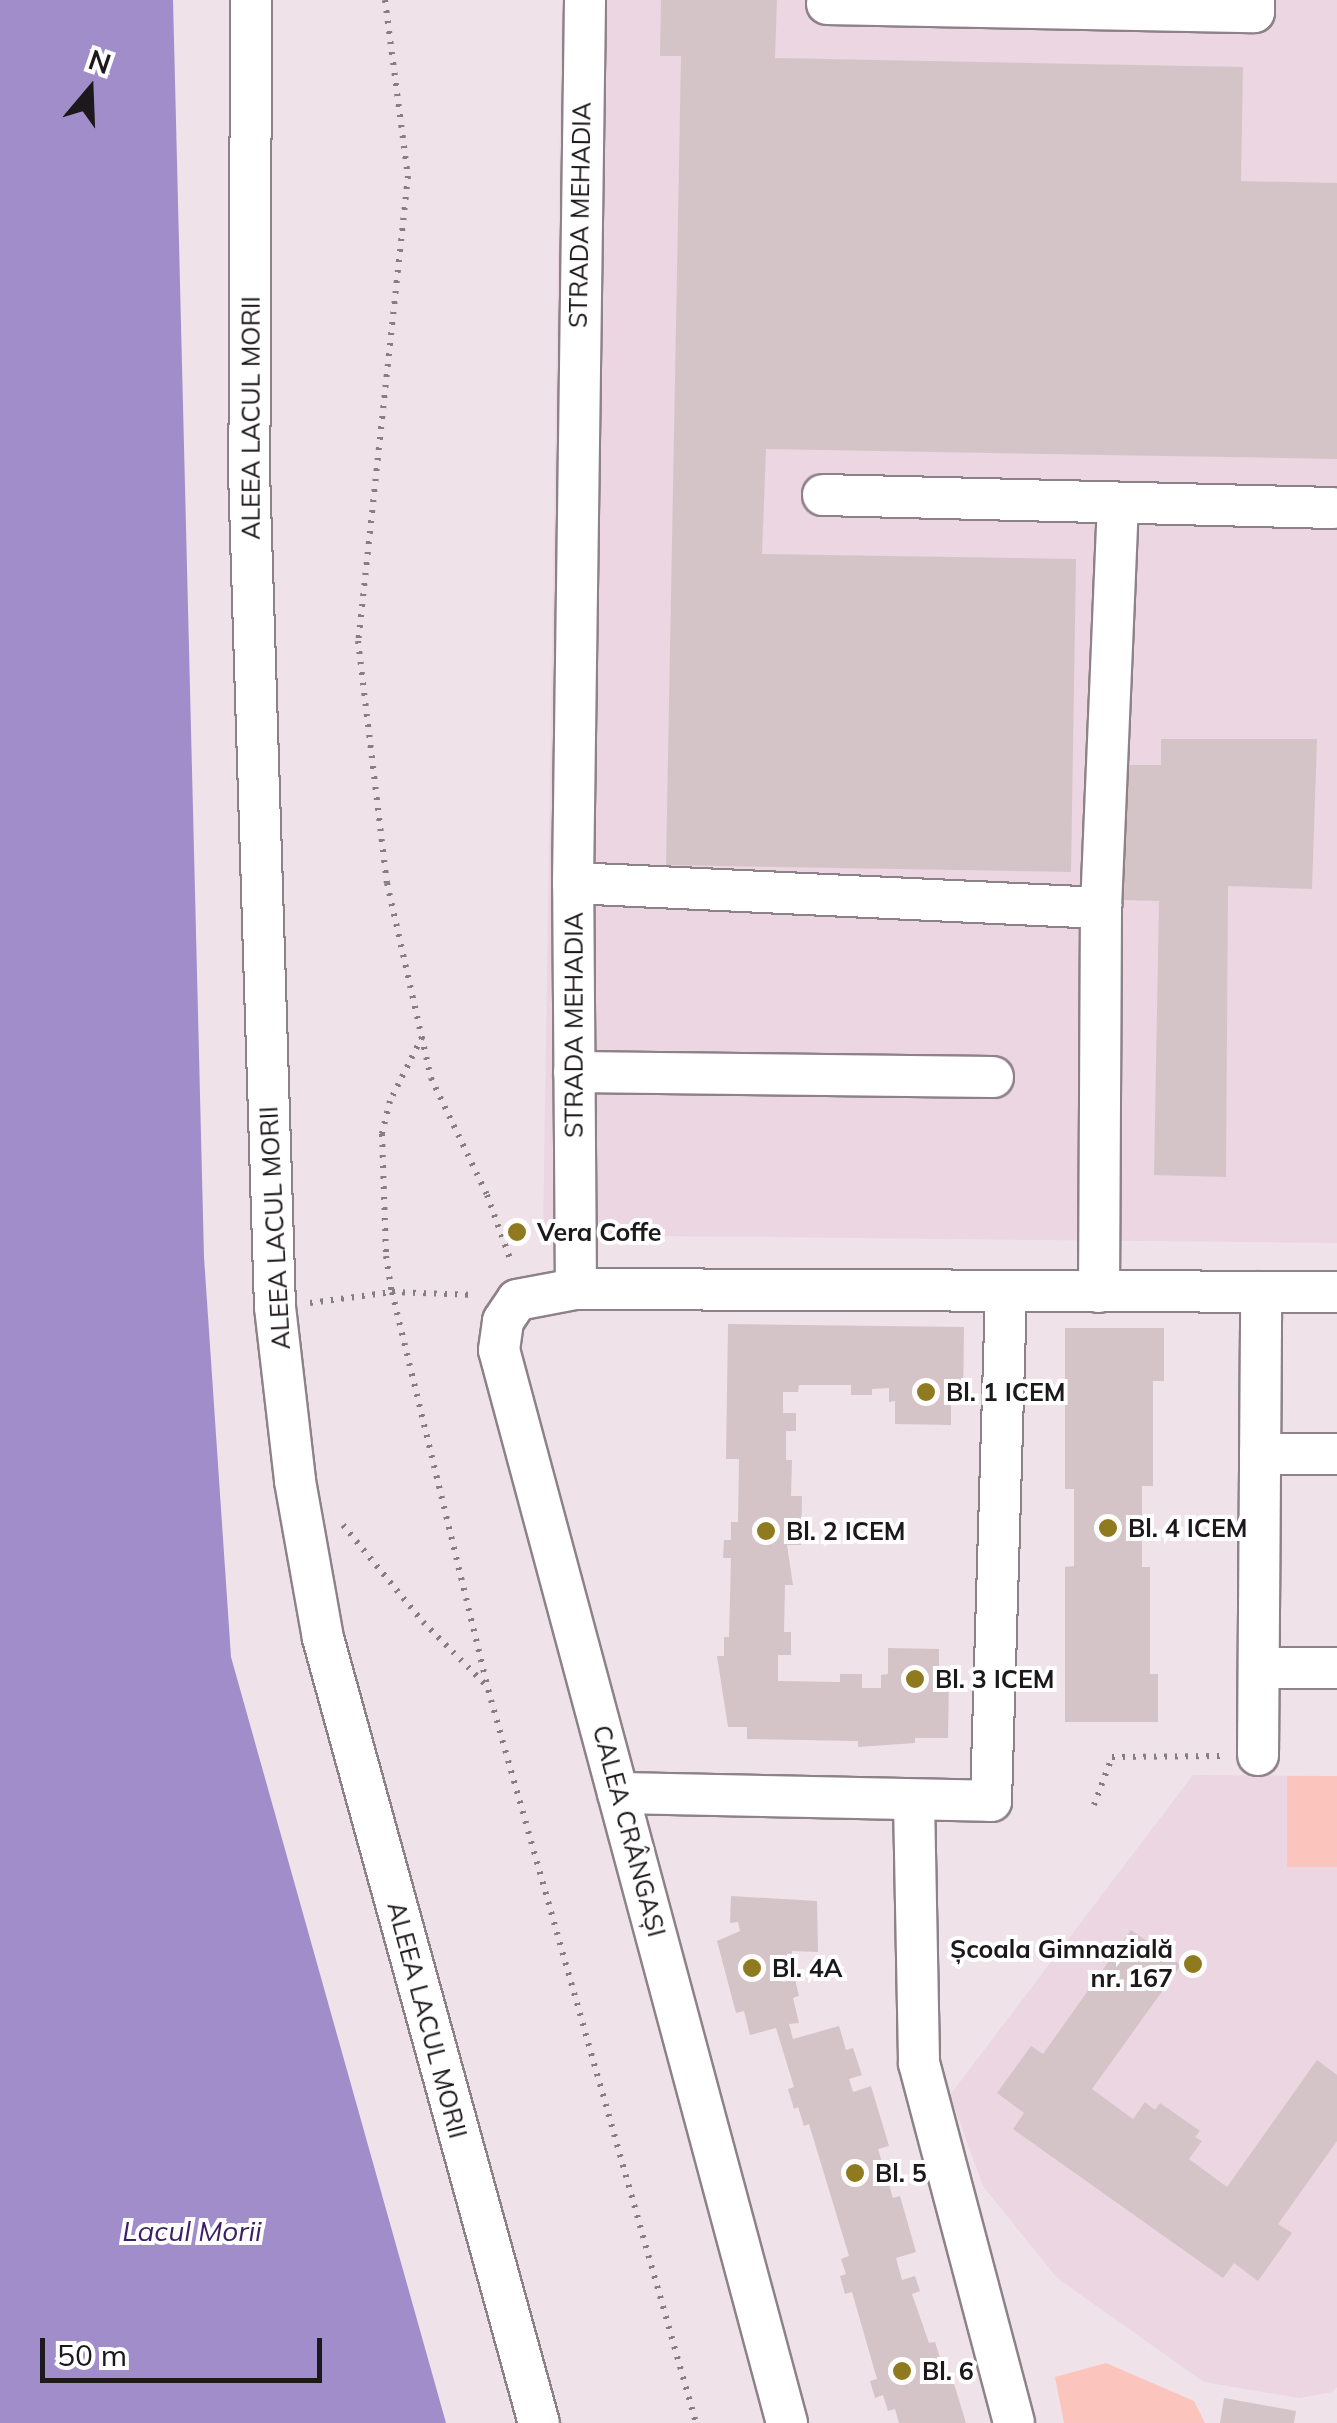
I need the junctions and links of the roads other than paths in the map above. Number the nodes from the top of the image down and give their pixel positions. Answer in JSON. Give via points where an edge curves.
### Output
{"nodes":[{"id":1,"x":251,"y":0,"type":"edge"},
{"id":2,"x":585,"y":0,"type":"edge"},
{"id":3,"x":1254,"y":0,"type":"edge"},
{"id":4,"x":827,"y":4,"type":"dead end"},
{"id":5,"x":823,"y":495,"type":"dead end"},
{"id":6,"x":1118,"y":504,"type":"junction"},
{"id":7,"x":1333,"y":508,"type":"dead end"},
{"id":8,"x":573,"y":883,"type":"junction"},
{"id":9,"x":1102,"y":908,"type":"junction"},
{"id":10,"x":574,"y":1072,"type":"junction"},
{"id":11,"x":993,"y":1077,"type":"dead end"},
{"id":12,"x":1006,"y":1292,"type":"junction"},
{"id":13,"x":1100,"y":1292,"type":"junction"},
{"id":14,"x":1260,"y":1292,"type":"junction"},
{"id":15,"x":1337,"y":1292,"type":"edge"},
{"id":16,"x":544,"y":1294,"type":"junction"},
{"id":17,"x":1260,"y":1454,"type":"junction"},
{"id":18,"x":1337,"y":1454,"type":"edge"},
{"id":19,"x":1259,"y":1668,"type":"junction"},
{"id":20,"x":1337,"y":1668,"type":"edge"},
{"id":21,"x":1258,"y":1755,"type":"road end"},
{"id":22,"x":618,"y":1793,"type":"junction"},
{"id":23,"x":914,"y":1800,"type":"junction"},
{"id":24,"x":539,"y":2423,"type":"edge"},
{"id":25,"x":787,"y":2423,"type":"edge"},
{"id":26,"x":1014,"y":2423,"type":"edge"}],
"edges":[{"from":1,"to":24,"type":"street","name":"ALEEA LACUL MORII","via":[[249,470],[275,1307],[294,1481],[324,1638]]},
{"from":2,"to":8,"type":"street","name":"STRADA MEHADIA"},
{"from":3,"to":4,"type":"street","via":[[1254,12]]},
{"from":5,"to":6,"type":"street"},
{"from":6,"to":7,"type":"street"},
{"from":6,"to":9,"type":"street"},
{"from":8,"to":9,"type":"street"},
{"from":8,"to":10,"type":"street","name":"STRADA MEHADIA"},
{"from":9,"to":13,"type":"street"},
{"from":10,"to":11,"type":"street"},
{"from":10,"to":16,"type":"street","name":"STRADA MEHADIA"},
{"from":12,"to":13,"type":"street"},
{"from":12,"to":16,"type":"street"},
{"from":12,"to":23,"type":"street","via":[[991,1801]]},
{"from":13,"to":14,"type":"street"},
{"from":14,"to":15,"type":"street"},
{"from":14,"to":17,"type":"street"},
{"from":16,"to":22,"type":"street","name":"CALEA CRÂNGAȘI","via":[[503,1321],[499,1350]]},
{"from":17,"to":18,"type":"street"},
{"from":17,"to":19,"type":"street"},
{"from":19,"to":20,"type":"street"},
{"from":19,"to":21,"type":"street"},
{"from":22,"to":23,"type":"street"},
{"from":22,"to":25,"type":"street","name":"CALEA CRÂNGAȘI"},
{"from":23,"to":26,"type":"street","via":[[919,2062]]}]}
